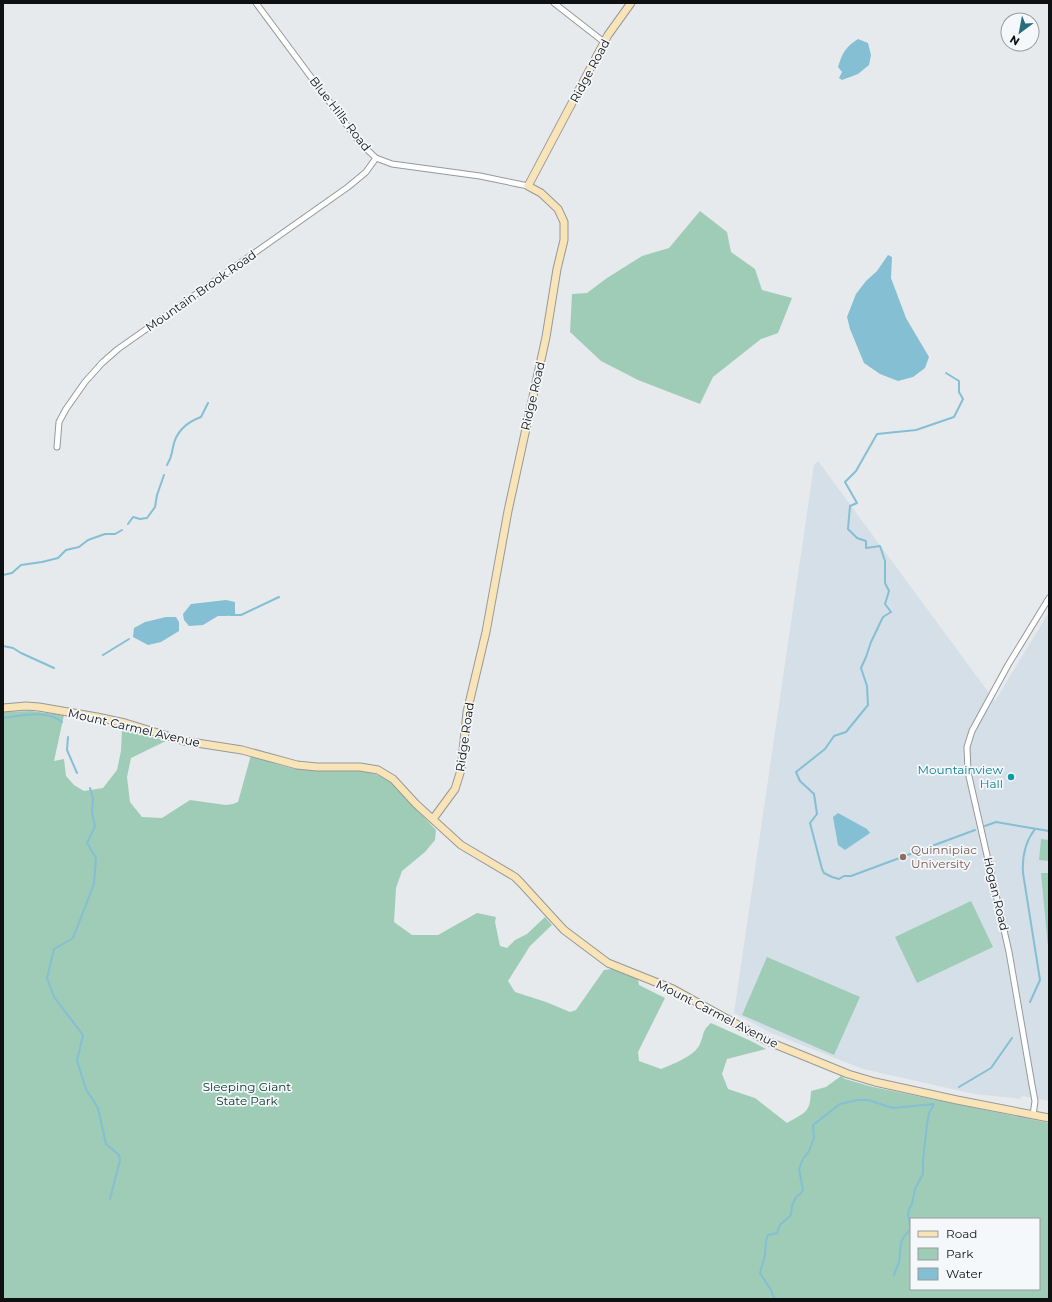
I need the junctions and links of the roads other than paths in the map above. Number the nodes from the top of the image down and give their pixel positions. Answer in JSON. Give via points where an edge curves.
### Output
{"nodes":[{"id":1,"x":256,"y":3,"type":"edge"},
{"id":2,"x":554,"y":3,"type":"edge"},
{"id":3,"x":631,"y":3,"type":"edge"},
{"id":4,"x":604,"y":42,"type":"junction"},
{"id":5,"x":376,"y":158,"type":"junction"},
{"id":6,"x":528,"y":186,"type":"junction"},
{"id":7,"x":57,"y":447,"type":"dead end"},
{"id":8,"x":1049,"y":598,"type":"edge"},
{"id":9,"x":3,"y":708,"type":"edge"},
{"id":10,"x":433,"y":820,"type":"junction"},
{"id":11,"x":1033,"y":1115,"type":"junction"},
{"id":12,"x":1049,"y":1118,"type":"edge"}],
"edges":[{"from":1,"to":5,"type":"street","name":"Blue Hills Road","via":[[360,143]]},
{"from":2,"to":4,"type":"street"},
{"from":3,"to":4,"type":"main road","name":"Ridge Road"},
{"from":4,"to":6,"type":"main road","name":"Ridge Road"},
{"from":5,"to":6,"type":"street","name":"Blue Hills Road","via":[[406,166],[480,176]]},
{"from":5,"to":7,"type":"street","name":"Mountain Brook Road","via":[[366,172],[348,187],[118,349],[102,363],[85,382],[59,422]]},
{"from":6,"to":10,"type":"main road","name":"Ridge Road","via":[[541,193],[558,209],[564,222],[564,240],[508,511],[486,632],[467,712],[461,770],[455,789]]},
{"from":8,"to":11,"type":"street","name":"Hogan Road","via":[[977,721],[967,747],[968,772],[1013,977],[1034,1095]]},
{"from":9,"to":10,"type":"main road","name":"Mount Carmel Avenue","via":[[39,707],[97,717],[184,741],[242,750],[298,765],[378,770],[393,779]]},
{"from":10,"to":11,"type":"main road","name":"Mount Carmel Avenue","via":[[461,846],[514,877],[564,930],[615,967],[672,989],[767,1041],[848,1074]]},
{"from":11,"to":12,"type":"main road","name":"Mount Carmel Avenue"}]}
